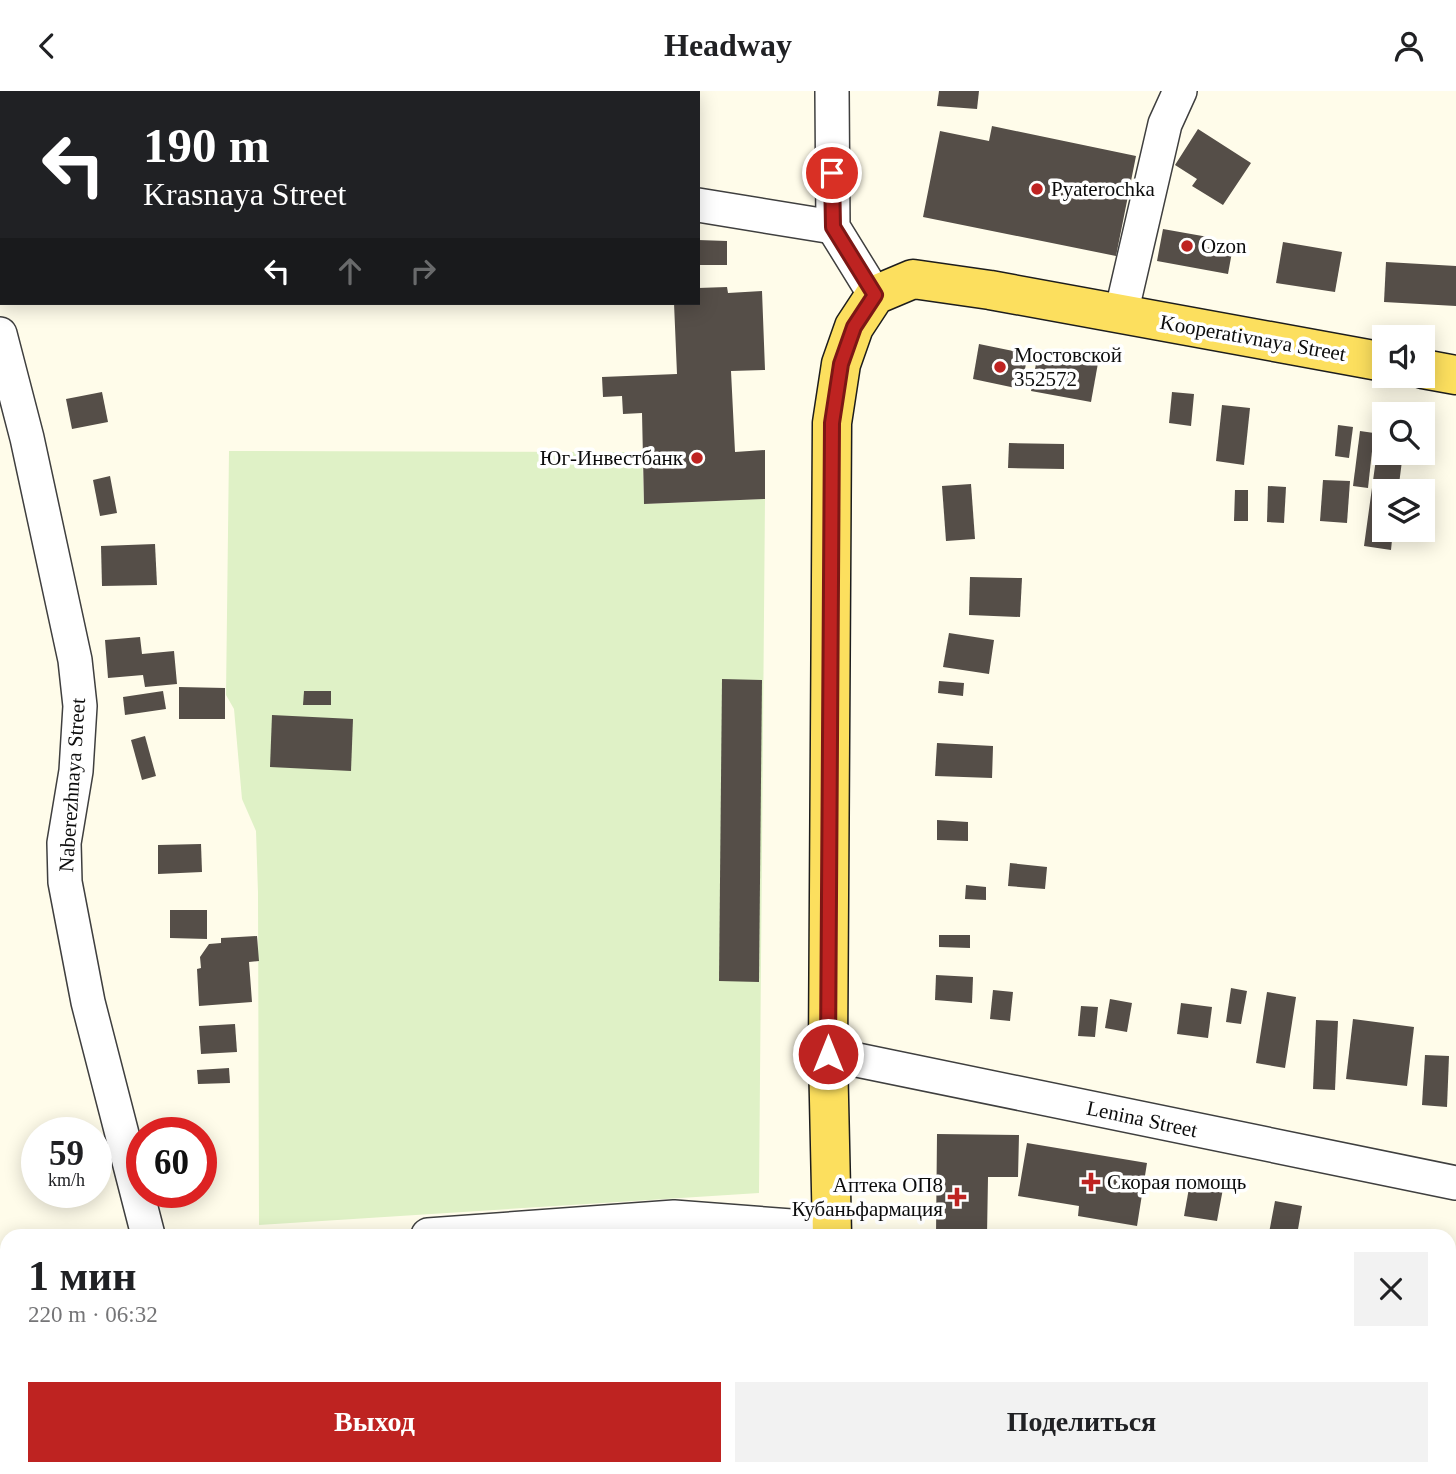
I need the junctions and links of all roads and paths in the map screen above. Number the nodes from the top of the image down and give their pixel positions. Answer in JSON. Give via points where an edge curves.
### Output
{"nodes":[{"id":1,"x":832,"y":91,"type":"edge"},
{"id":2,"x":1180,"y":91,"type":"edge"},
{"id":3,"x":700,"y":205,"type":"edge"},
{"id":4,"x":833,"y":227,"type":"junction"},
{"id":5,"x":875,"y":295,"type":"junction"},
{"id":6,"x":1121,"y":314,"type":"junction"},
{"id":7,"x":0,"y":334,"type":"edge"},
{"id":8,"x":1372,"y":360,"type":"edge"},
{"id":9,"x":1435,"y":371,"type":"edge"},
{"id":10,"x":1456,"y":375,"type":"edge"},
{"id":11,"x":828,"y":1054,"type":"junction"},
{"id":12,"x":1456,"y":1183,"type":"edge"},
{"id":13,"x":146,"y":1229,"type":"edge"},
{"id":14,"x":510,"y":1229,"type":"edge"},
{"id":15,"x":800,"y":1229,"type":"edge"},
{"id":16,"x":832,"y":1229,"type":"edge"}],
"edges":[{"from":1,"to":4,"type":"street"},
{"from":2,"to":6,"type":"street","via":[[1164,124]]},
{"from":3,"to":4,"type":"street"},
{"from":4,"to":5,"type":"street"},
{"from":5,"to":6,"type":"main road","name":"Kooperativnaya Street","via":[[913,279]]},
{"from":5,"to":11,"type":"main road","via":[[854,327],[841,364],[832,423]]},
{"from":6,"to":8,"type":"main road","name":"Kooperativnaya Street"},
{"from":7,"to":13,"type":"street","name":"Naberezhnaya Street","via":[[75,660],[80,706],[76,771],[64,843],[65,882],[88,1002]]},
{"from":9,"to":10,"type":"main road"},
{"from":11,"to":12,"type":"street","name":"Lenina Street"},
{"from":11,"to":16,"type":"main road"},
{"from":14,"to":15,"type":"street","via":[[674,1217]]}]}
